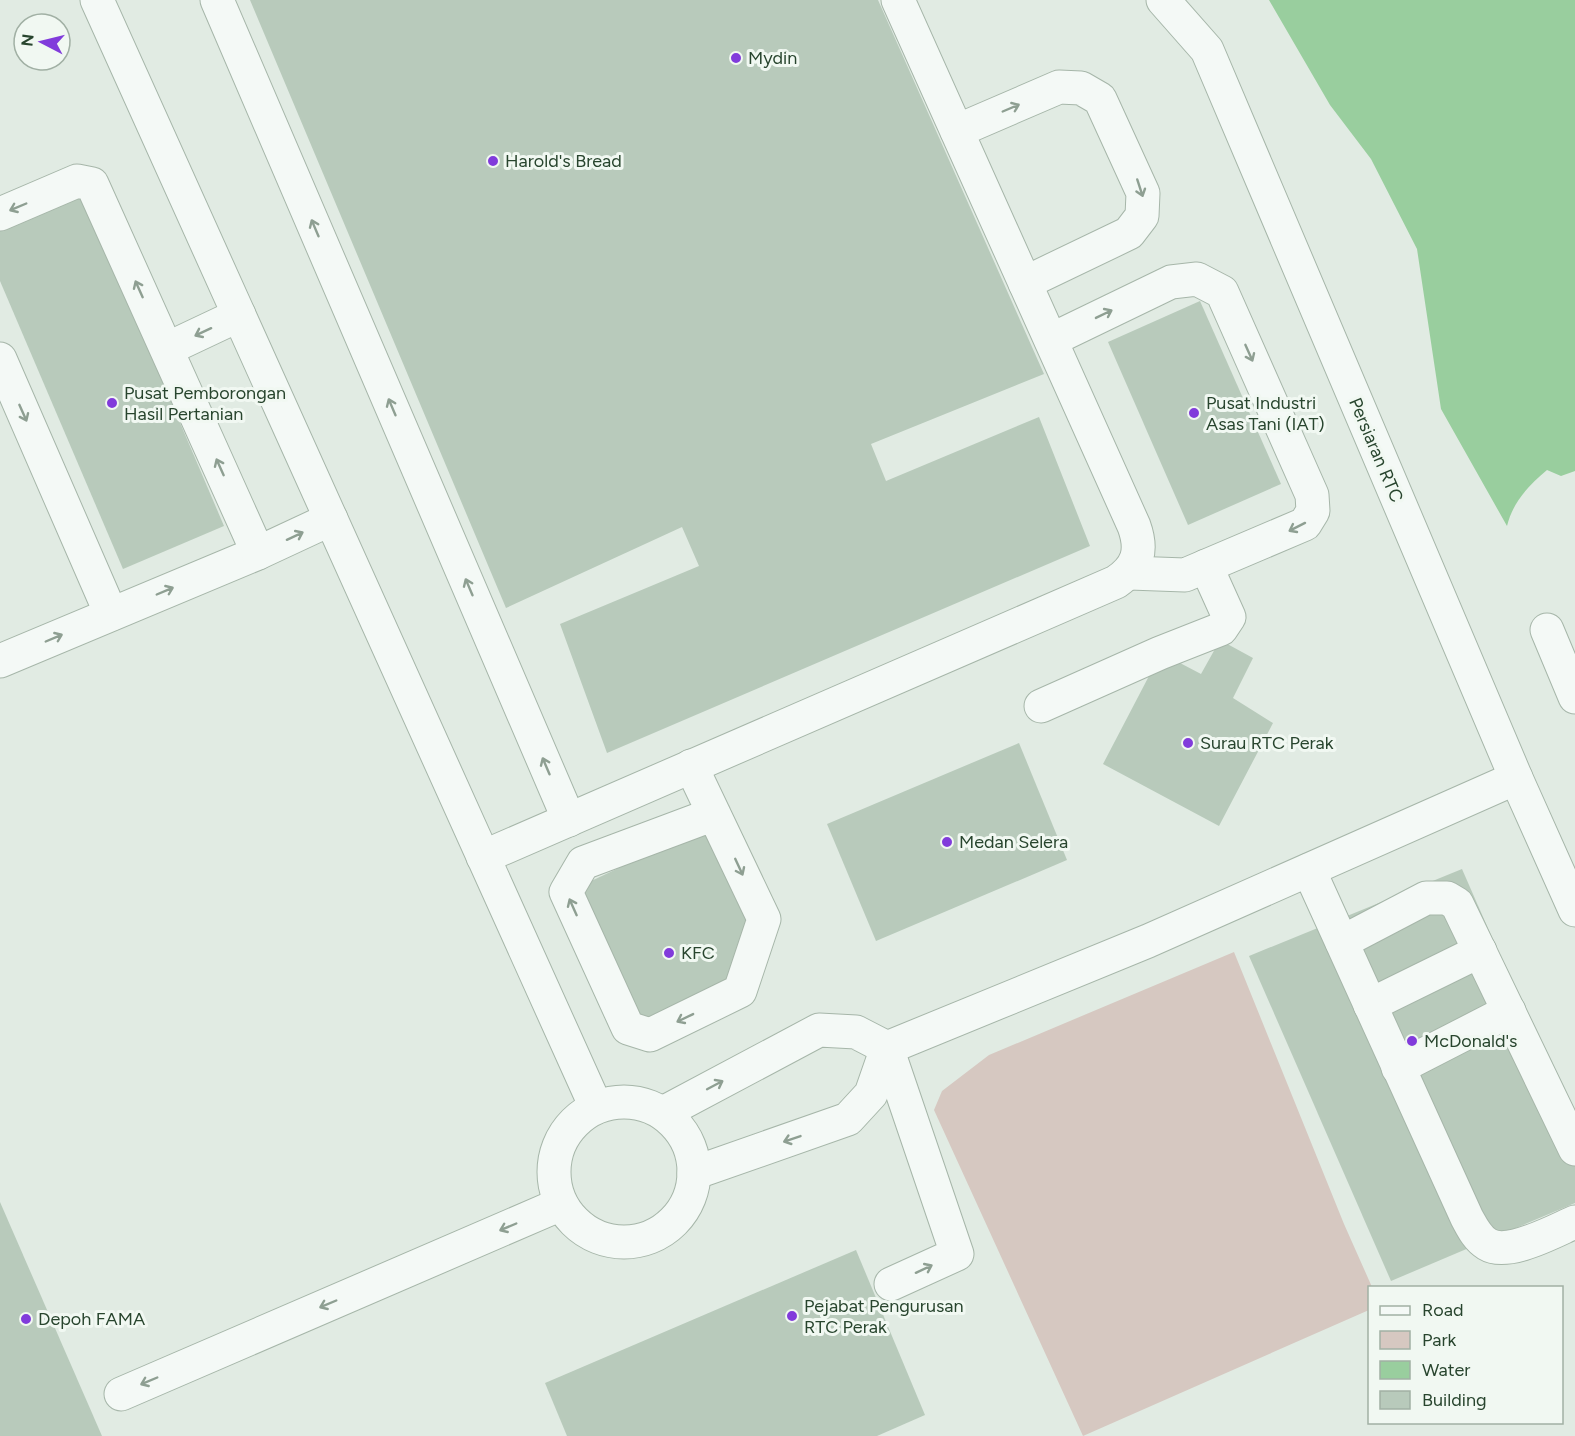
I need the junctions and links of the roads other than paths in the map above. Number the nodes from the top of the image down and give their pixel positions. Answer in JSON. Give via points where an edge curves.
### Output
{"nodes":[{"id":1,"x":97,"y":0,"type":"edge"},
{"id":2,"x":217,"y":0,"type":"edge"},
{"id":3,"x":898,"y":0,"type":"edge"},
{"id":4,"x":1162,"y":0,"type":"edge"},
{"id":5,"x":957,"y":131,"type":"junction"},
{"id":6,"x":0,"y":214,"type":"edge"},
{"id":7,"x":1025,"y":283,"type":"junction"},
{"id":8,"x":239,"y":315,"type":"junction"},
{"id":9,"x":1051,"y":340,"type":"junction"},
{"id":10,"x":167,"y":349,"type":"junction"},
{"id":11,"x":0,"y":359,"type":"edge"},
{"id":12,"x":331,"y":519,"type":"junction"},
{"id":13,"x":258,"y":552,"type":"junction"},
{"id":14,"x":1206,"y":566,"type":"junction"},
{"id":15,"x":1130,"y":573,"type":"junction"},
{"id":16,"x":111,"y":614,"type":"junction"},
{"id":17,"x":1547,"y":630,"type":"dead end"},
{"id":18,"x":0,"y":661,"type":"edge"},
{"id":19,"x":1575,"y":697,"type":"edge"},
{"id":20,"x":1041,"y":706,"type":"dead end"},
{"id":21,"x":692,"y":766,"type":"junction"},
{"id":22,"x":1516,"y":778,"type":"junction"},
{"id":23,"x":714,"y":814,"type":"junction"},
{"id":24,"x":569,"y":820,"type":"junction"},
{"id":25,"x":483,"y":857,"type":"junction"},
{"id":26,"x":1309,"y":870,"type":"junction"},
{"id":27,"x":1575,"y":910,"type":"edge"},
{"id":28,"x":1342,"y":942,"type":"junction"},
{"id":29,"x":1480,"y":951,"type":"junction"},
{"id":30,"x":1370,"y":1005,"type":"junction"},
{"id":31,"x":1509,"y":1011,"type":"junction"},
{"id":32,"x":887,"y":1048,"type":"junction"},
{"id":33,"x":1398,"y":1068,"type":"junction"},
{"id":34,"x":596,"y":1107,"type":"junction"},
{"id":35,"x":663,"y":1113,"type":"junction"},
{"id":36,"x":1575,"y":1149,"type":"edge"},
{"id":37,"x":694,"y":1173,"type":"junction"},
{"id":38,"x":561,"y":1204,"type":"junction"},
{"id":39,"x":1575,"y":1222,"type":"edge"},
{"id":40,"x":891,"y":1284,"type":"dead end"},
{"id":41,"x":121,"y":1394,"type":"dead end"}],
"edges":[{"from":1,"to":8,"type":"street"},
{"from":24,"to":2,"type":"street","one_way":true},
{"from":3,"to":5,"type":"street"},
{"from":4,"to":22,"type":"street","name":"Persiaran RTC","via":[[1207,50]]},
{"from":5,"to":7,"type":"street"},
{"from":5,"to":7,"type":"street","one_way":true,"via":[[1059,87],[1081,88],[1100,99],[1143,193],[1142,216],[1129,233]]},
{"from":10,"to":6,"type":"street","one_way":true,"via":[[92,184],[77,181]]},
{"from":7,"to":9,"type":"street"},
{"from":8,"to":10,"type":"street","one_way":true},
{"from":8,"to":12,"type":"street"},
{"from":9,"to":14,"type":"street","one_way":true,"via":[[1171,282],[1197,279],[1222,292],[1312,495],[1313,511],[1305,524]]},
{"from":9,"to":15,"type":"street","via":[[1140,541]]},
{"from":13,"to":10,"type":"street","one_way":true},
{"from":11,"to":16,"type":"street","one_way":true},
{"from":13,"to":12,"type":"street","one_way":true},
{"from":12,"to":25,"type":"street"},
{"from":16,"to":13,"type":"street","one_way":true},
{"from":14,"to":15,"type":"street","via":[[1185,575]]},
{"from":14,"to":20,"type":"street","via":[[1229,617],[1221,629]]},
{"from":15,"to":21,"type":"street"},
{"from":18,"to":16,"type":"street","one_way":true},
{"from":17,"to":19,"type":"street"},
{"from":21,"to":23,"type":"street"},
{"from":21,"to":24,"type":"street"},
{"from":22,"to":26,"type":"street"},
{"from":22,"to":27,"type":"street","name":"Persiaran RTC"},
{"from":23,"to":23,"type":"street","one_way":true,"via":[[764,920],[740,991],[650,1035],[628,1028],[566,892],[583,863]]},
{"from":24,"to":25,"type":"street"},
{"from":25,"to":34,"type":"street"},
{"from":26,"to":28,"type":"street"},
{"from":26,"to":32,"type":"street"},
{"from":28,"to":29,"type":"street","via":[[1426,898],[1447,898],[1457,904]]},
{"from":28,"to":30,"type":"street"},
{"from":29,"to":30,"type":"street"},
{"from":29,"to":31,"type":"street"},
{"from":30,"to":33,"type":"street"},
{"from":31,"to":33,"type":"street"},
{"from":31,"to":36,"type":"street"},
{"from":35,"to":32,"type":"street","one_way":true,"via":[[819,1030],[856,1032]]},
{"from":32,"to":37,"type":"street","one_way":true,"via":[[871,1094],[848,1119]]},
{"from":40,"to":32,"type":"street","one_way":true,"via":[[957,1254]]},
{"from":33,"to":39,"type":"street","via":[[1467,1218],[1488,1245],[1518,1246]]},
{"from":34,"to":35,"type":"street","via":[[619,1101],[642,1103]]},
{"from":34,"to":38,"type":"street","via":[[577,1119],[563,1137],[555,1159],[555,1182]]},
{"from":35,"to":37,"type":"street","via":[[680,1129],[694,1158]]},
{"from":37,"to":38,"type":"street","via":[[690,1196],[679,1216],[661,1232],[640,1241],[616,1242],[595,1236],[575,1223]]},
{"from":38,"to":41,"type":"street","one_way":true}]}
